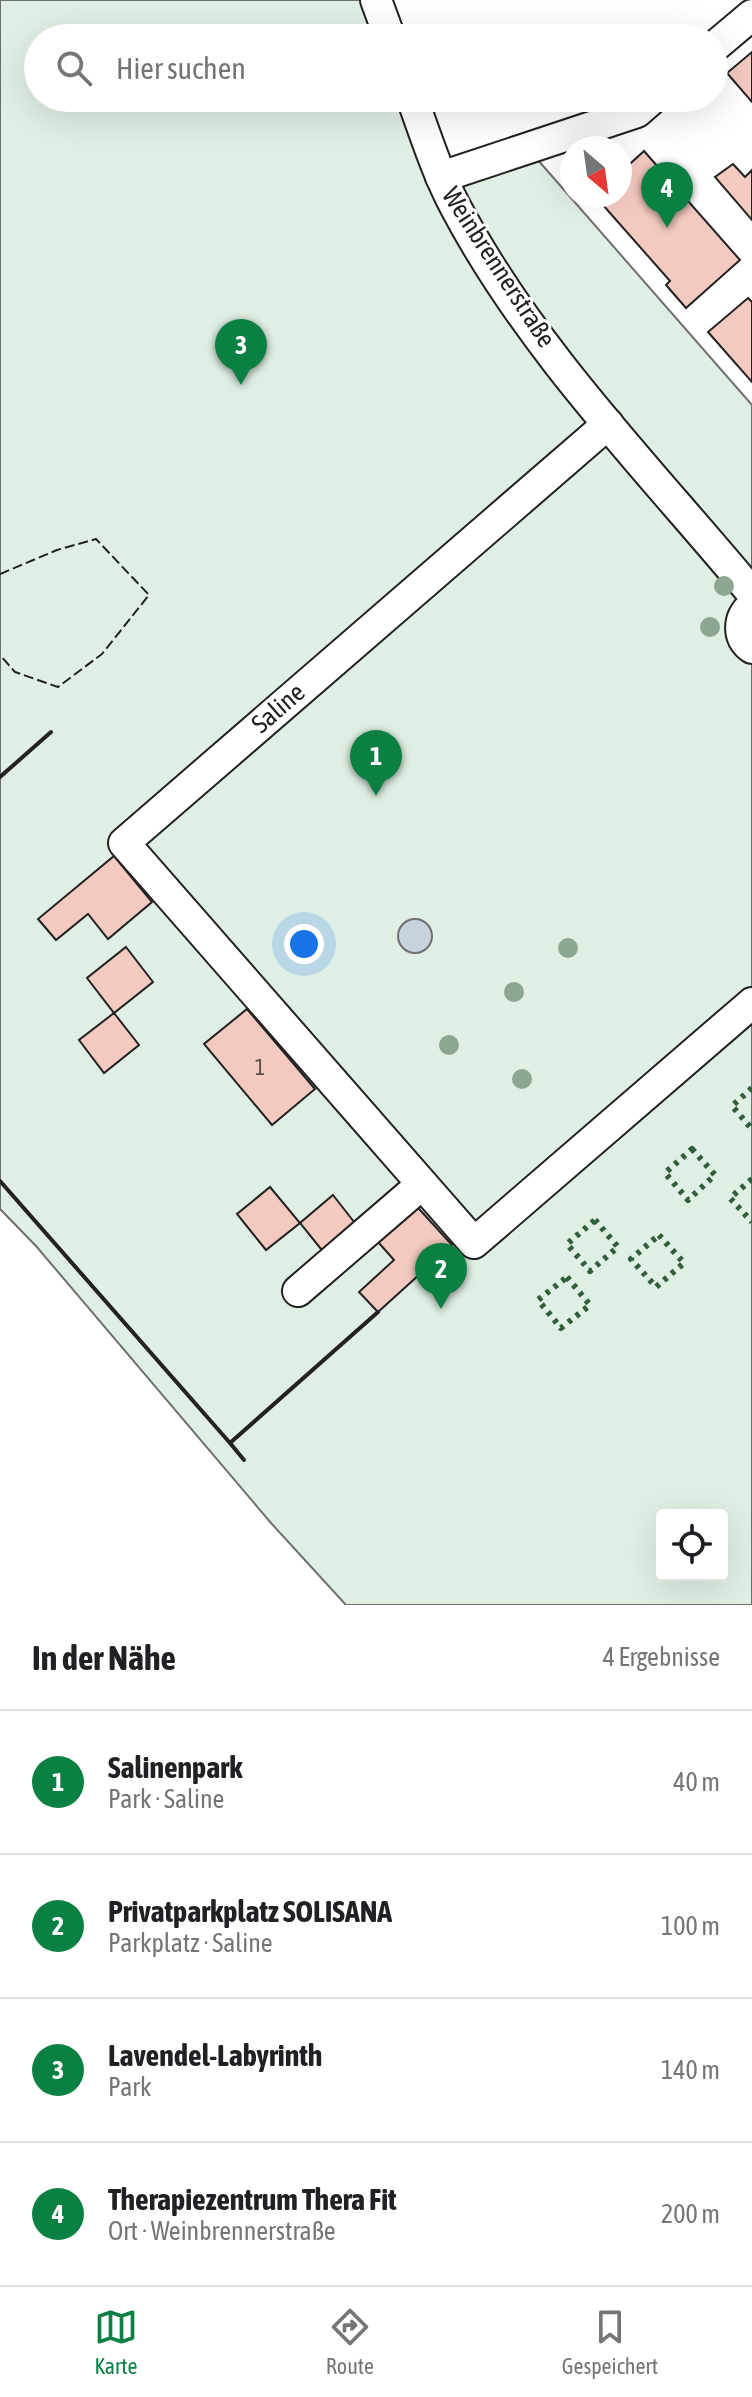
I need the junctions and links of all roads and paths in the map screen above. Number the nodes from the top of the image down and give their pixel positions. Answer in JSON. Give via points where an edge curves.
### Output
{"nodes":[{"id":1,"x":376,"y":0,"type":"edge"},
{"id":2,"x":752,"y":15,"type":"edge"},
{"id":3,"x":385,"y":24,"type":"edge"},
{"id":4,"x":728,"y":35,"type":"edge"},
{"id":5,"x":417,"y":112,"type":"edge"},
{"id":6,"x":637,"y":112,"type":"edge"},
{"id":7,"x":441,"y":177,"type":"junction"},
{"id":8,"x":608,"y":424,"type":"junction"},
{"id":9,"x":752,"y":593,"type":"edge"},
{"id":10,"x":752,"y":606,"type":"edge"},
{"id":11,"x":752,"y":648,"type":"edge"},
{"id":12,"x":752,"y":1003,"type":"edge"},
{"id":13,"x":421,"y":1185,"type":"junction"},
{"id":14,"x":298,"y":1291,"type":"dead end"}],
"edges":[{"from":1,"to":3,"type":"street"},
{"from":2,"to":4,"type":"street"},
{"from":5,"to":7,"type":"street","name":"Weinbrennerstraße"},
{"from":6,"to":7,"type":"street"},
{"from":7,"to":8,"type":"street","name":"Weinbrennerstraße","via":[[519,307]]},
{"from":8,"to":9,"type":"street"},
{"from":8,"to":13,"type":"street","name":"Saline","via":[[124,843]]},
{"from":10,"to":11,"type":"street","via":[[741,620],[740,633]]},
{"from":12,"to":13,"type":"street","name":"Saline","via":[[474,1243]]},
{"from":13,"to":14,"type":"street"}]}
